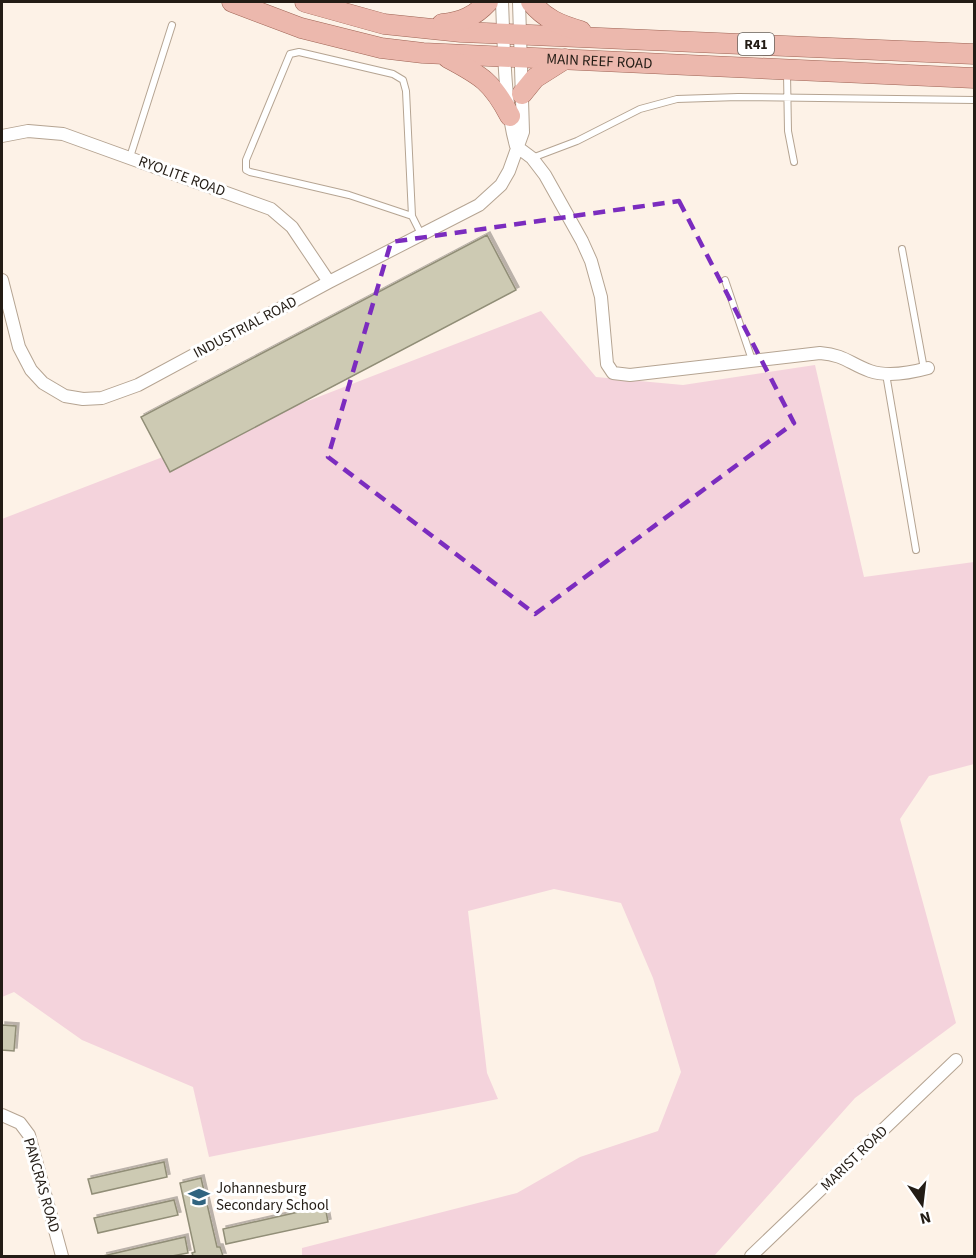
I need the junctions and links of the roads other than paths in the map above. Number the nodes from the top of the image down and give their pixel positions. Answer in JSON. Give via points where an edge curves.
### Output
{"nodes":[{"id":1,"x":232,"y":2,"type":"edge"},
{"id":2,"x":305,"y":2,"type":"edge"},
{"id":3,"x":488,"y":2,"type":"edge"},
{"id":4,"x":502,"y":2,"type":"edge"},
{"id":5,"x":519,"y":2,"type":"edge"},
{"id":6,"x":531,"y":2,"type":"edge"},
{"id":7,"x":172,"y":25,"type":"dead end"},
{"id":8,"x":410,"y":27,"type":"junction"},
{"id":9,"x":512,"y":34,"type":"junction"},
{"id":10,"x":607,"y":38,"type":"junction"},
{"id":11,"x":975,"y":54,"type":"edge"},
{"id":12,"x":442,"y":55,"type":"junction"},
{"id":13,"x":513,"y":57,"type":"junction"},
{"id":14,"x":565,"y":59,"type":"junction"},
{"id":15,"x":787,"y":70,"type":"junction"},
{"id":16,"x":975,"y":78,"type":"edge"},
{"id":17,"x":522,"y":94,"type":"junction"},
{"id":18,"x":786,"y":98,"type":"junction"},
{"id":19,"x":975,"y":100,"type":"edge"},
{"id":20,"x":510,"y":116,"type":"junction"},
{"id":21,"x":2,"y":136,"type":"edge"},
{"id":22,"x":516,"y":146,"type":"junction"},
{"id":23,"x":130,"y":157,"type":"junction"},
{"id":24,"x":532,"y":158,"type":"junction"},
{"id":25,"x":794,"y":162,"type":"dead end"},
{"id":26,"x":412,"y":216,"type":"junction"},
{"id":27,"x":422,"y":235,"type":"junction"},
{"id":28,"x":902,"y":249,"type":"dead end"},
{"id":29,"x":2,"y":280,"type":"edge"},
{"id":30,"x":725,"y":280,"type":"dead end"},
{"id":31,"x":329,"y":282,"type":"junction"},
{"id":32,"x":752,"y":360,"type":"junction"},
{"id":33,"x":926,"y":369,"type":"joint"},
{"id":34,"x":886,"y":375,"type":"junction"},
{"id":35,"x":916,"y":550,"type":"dead end"},
{"id":36,"x":956,"y":1060,"type":"dead end"},
{"id":37,"x":2,"y":1115,"type":"edge"},
{"id":38,"x":62,"y":1257,"type":"edge"},
{"id":39,"x":751,"y":1257,"type":"edge"}],
"edges":[{"from":1,"to":12,"type":"main road","name":"MAIN REEF ROAD","number":"R41","via":[[346,40]]},
{"from":2,"to":8,"type":"main road","name":"MAIN REEF ROAD","number":"R41","via":[[384,24]]},
{"from":3,"to":8,"type":"main road","via":[[479,12],[455,23]]},
{"from":4,"to":9,"type":"street"},
{"from":5,"to":9,"type":"street"},
{"from":6,"to":10,"type":"main road","via":[[554,22]]},
{"from":7,"to":23,"type":"lane"},
{"from":8,"to":9,"type":"main road","name":"MAIN REEF ROAD","number":"R41"},
{"from":9,"to":10,"type":"main road","name":"MAIN REEF ROAD","number":"R41"},
{"from":9,"to":13,"type":"street"},
{"from":9,"to":13,"type":"street"},
{"from":10,"to":11,"type":"main road","name":"MAIN REEF ROAD","number":"R41"},
{"from":12,"to":13,"type":"main road","name":"MAIN REEF ROAD","number":"R41"},
{"from":12,"to":20,"type":"main road","via":[[489,82]]},
{"from":13,"to":14,"type":"main road","name":"MAIN REEF ROAD","number":"R41"},
{"from":13,"to":17,"type":"street","name":"INDUSTRIAL ROAD"},
{"from":13,"to":20,"type":"street"},
{"from":14,"to":15,"type":"main road","name":"MAIN REEF ROAD","number":"R41"},
{"from":14,"to":17,"type":"main road","via":[[536,78]]},
{"from":15,"to":16,"type":"main road","name":"MAIN REEF ROAD","number":"R41"},
{"from":15,"to":18,"type":"lane"},
{"from":17,"to":22,"type":"street","name":"INDUSTRIAL ROAD","via":[[523,132]]},
{"from":18,"to":19,"type":"lane"},
{"from":18,"to":24,"type":"lane","via":[[667,100]]},
{"from":18,"to":25,"type":"lane"},
{"from":20,"to":22,"type":"street"},
{"from":21,"to":23,"type":"street","name":"RYOLITE ROAD","via":[[28,131],[63,134]]},
{"from":22,"to":24,"type":"street"},
{"from":22,"to":27,"type":"street","name":"INDUSTRIAL ROAD","via":[[509,171],[492,195]]},
{"from":23,"to":31,"type":"street","name":"RYOLITE ROAD","via":[[271,209],[292,227]]},
{"from":24,"to":32,"type":"street","via":[[570,218],[591,261],[601,297],[607,364],[613,373],[630,375]]},
{"from":26,"to":26,"type":"lane","via":[[403,81],[393,74],[296,52],[290,54],[246,160],[246,170],[349,195]]},
{"from":26,"to":27,"type":"lane"},
{"from":27,"to":31,"type":"street","name":"INDUSTRIAL ROAD"},
{"from":28,"to":33,"type":"lane"},
{"from":29,"to":31,"type":"street","name":"INDUSTRIAL ROAD","via":[[19,347],[31,370],[52,390],[83,399],[102,398],[138,385]]},
{"from":30,"to":32,"type":"lane"},
{"from":32,"to":34,"type":"street","via":[[820,353],[845,358]]},
{"from":33,"to":34,"type":"street"},
{"from":34,"to":35,"type":"lane"},
{"from":36,"to":39,"type":"street","name":"MARIST ROAD"},
{"from":37,"to":38,"type":"street","name":"PANCRAS ROAD","via":[[20,1123],[29,1135]]}]}
